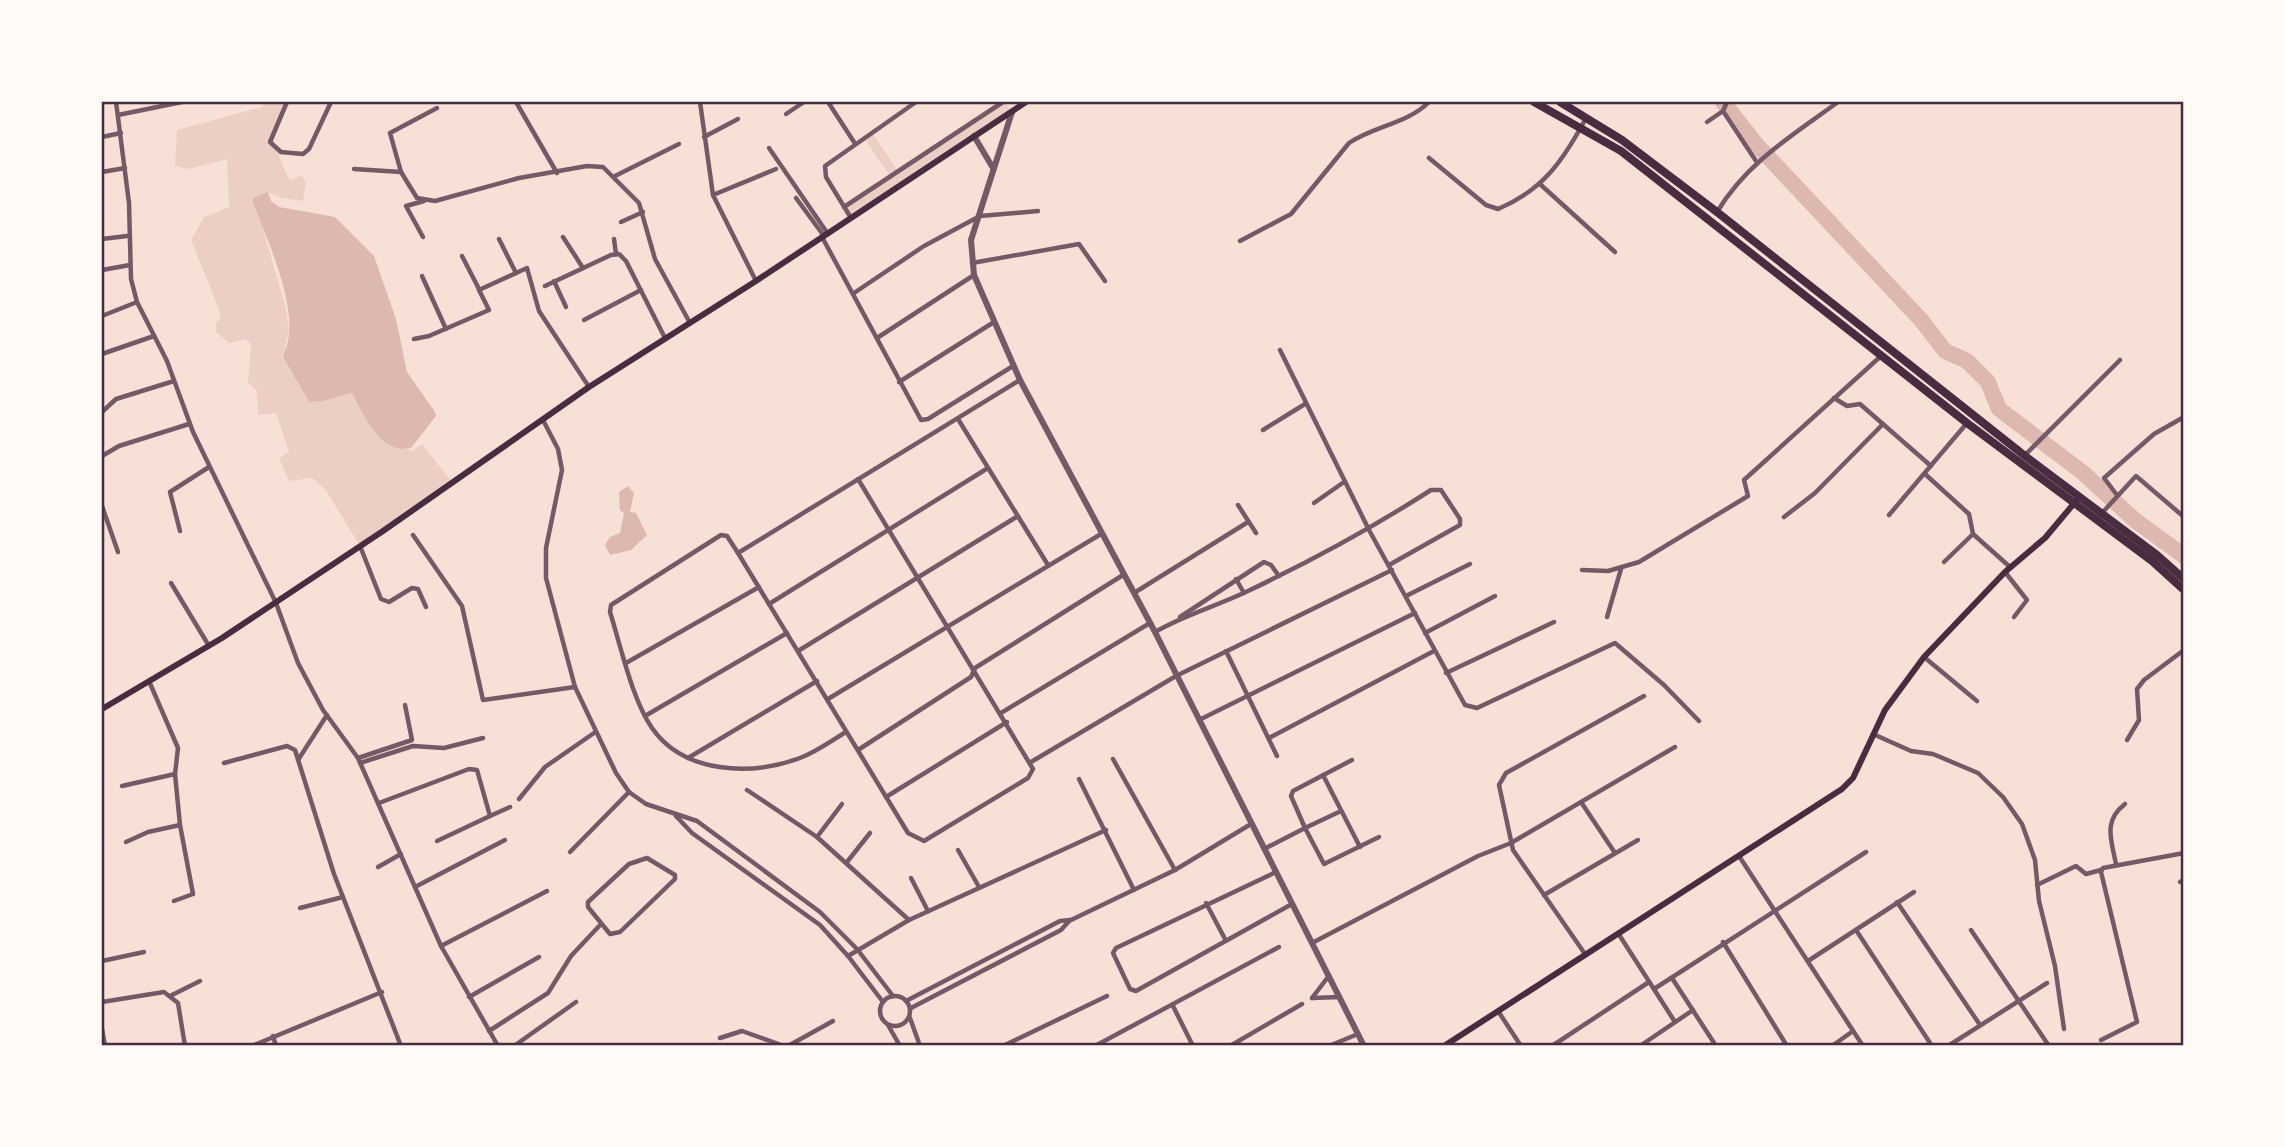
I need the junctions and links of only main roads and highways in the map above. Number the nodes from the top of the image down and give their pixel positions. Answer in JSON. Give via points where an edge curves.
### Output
{"nodes":[{"id":1,"x":1026,"y":102,"type":"edge"},
{"id":2,"x":1534,"y":102,"type":"edge"},
{"id":3,"x":1560,"y":102,"type":"edge"},
{"id":4,"x":2036,"y":470,"type":"junction"},
{"id":5,"x":2077,"y":500,"type":"junction"},
{"id":6,"x":2183,"y":579,"type":"edge"},
{"id":7,"x":2183,"y":590,"type":"edge"},
{"id":8,"x":102,"y":709,"type":"edge"},
{"id":9,"x":1444,"y":1045,"type":"edge"}],
"edges":[{"from":1,"to":8,"type":"main road","via":[[589,387],[276,603]]},
{"from":2,"to":4,"type":"highway","via":[[1581,126],[1641,166],[1967,423]]},
{"from":3,"to":4,"type":"highway","via":[[1587,116],[1717,212],[2025,456]]},
{"from":4,"to":5,"type":"highway"},
{"from":5,"to":6,"type":"highway","via":[[2102,513]]},
{"from":5,"to":7,"type":"highway"},
{"from":5,"to":9,"type":"main road","via":[[2045,538],[2007,570],[1924,657],[1872,733],[1853,778],[1842,789]]}]}
